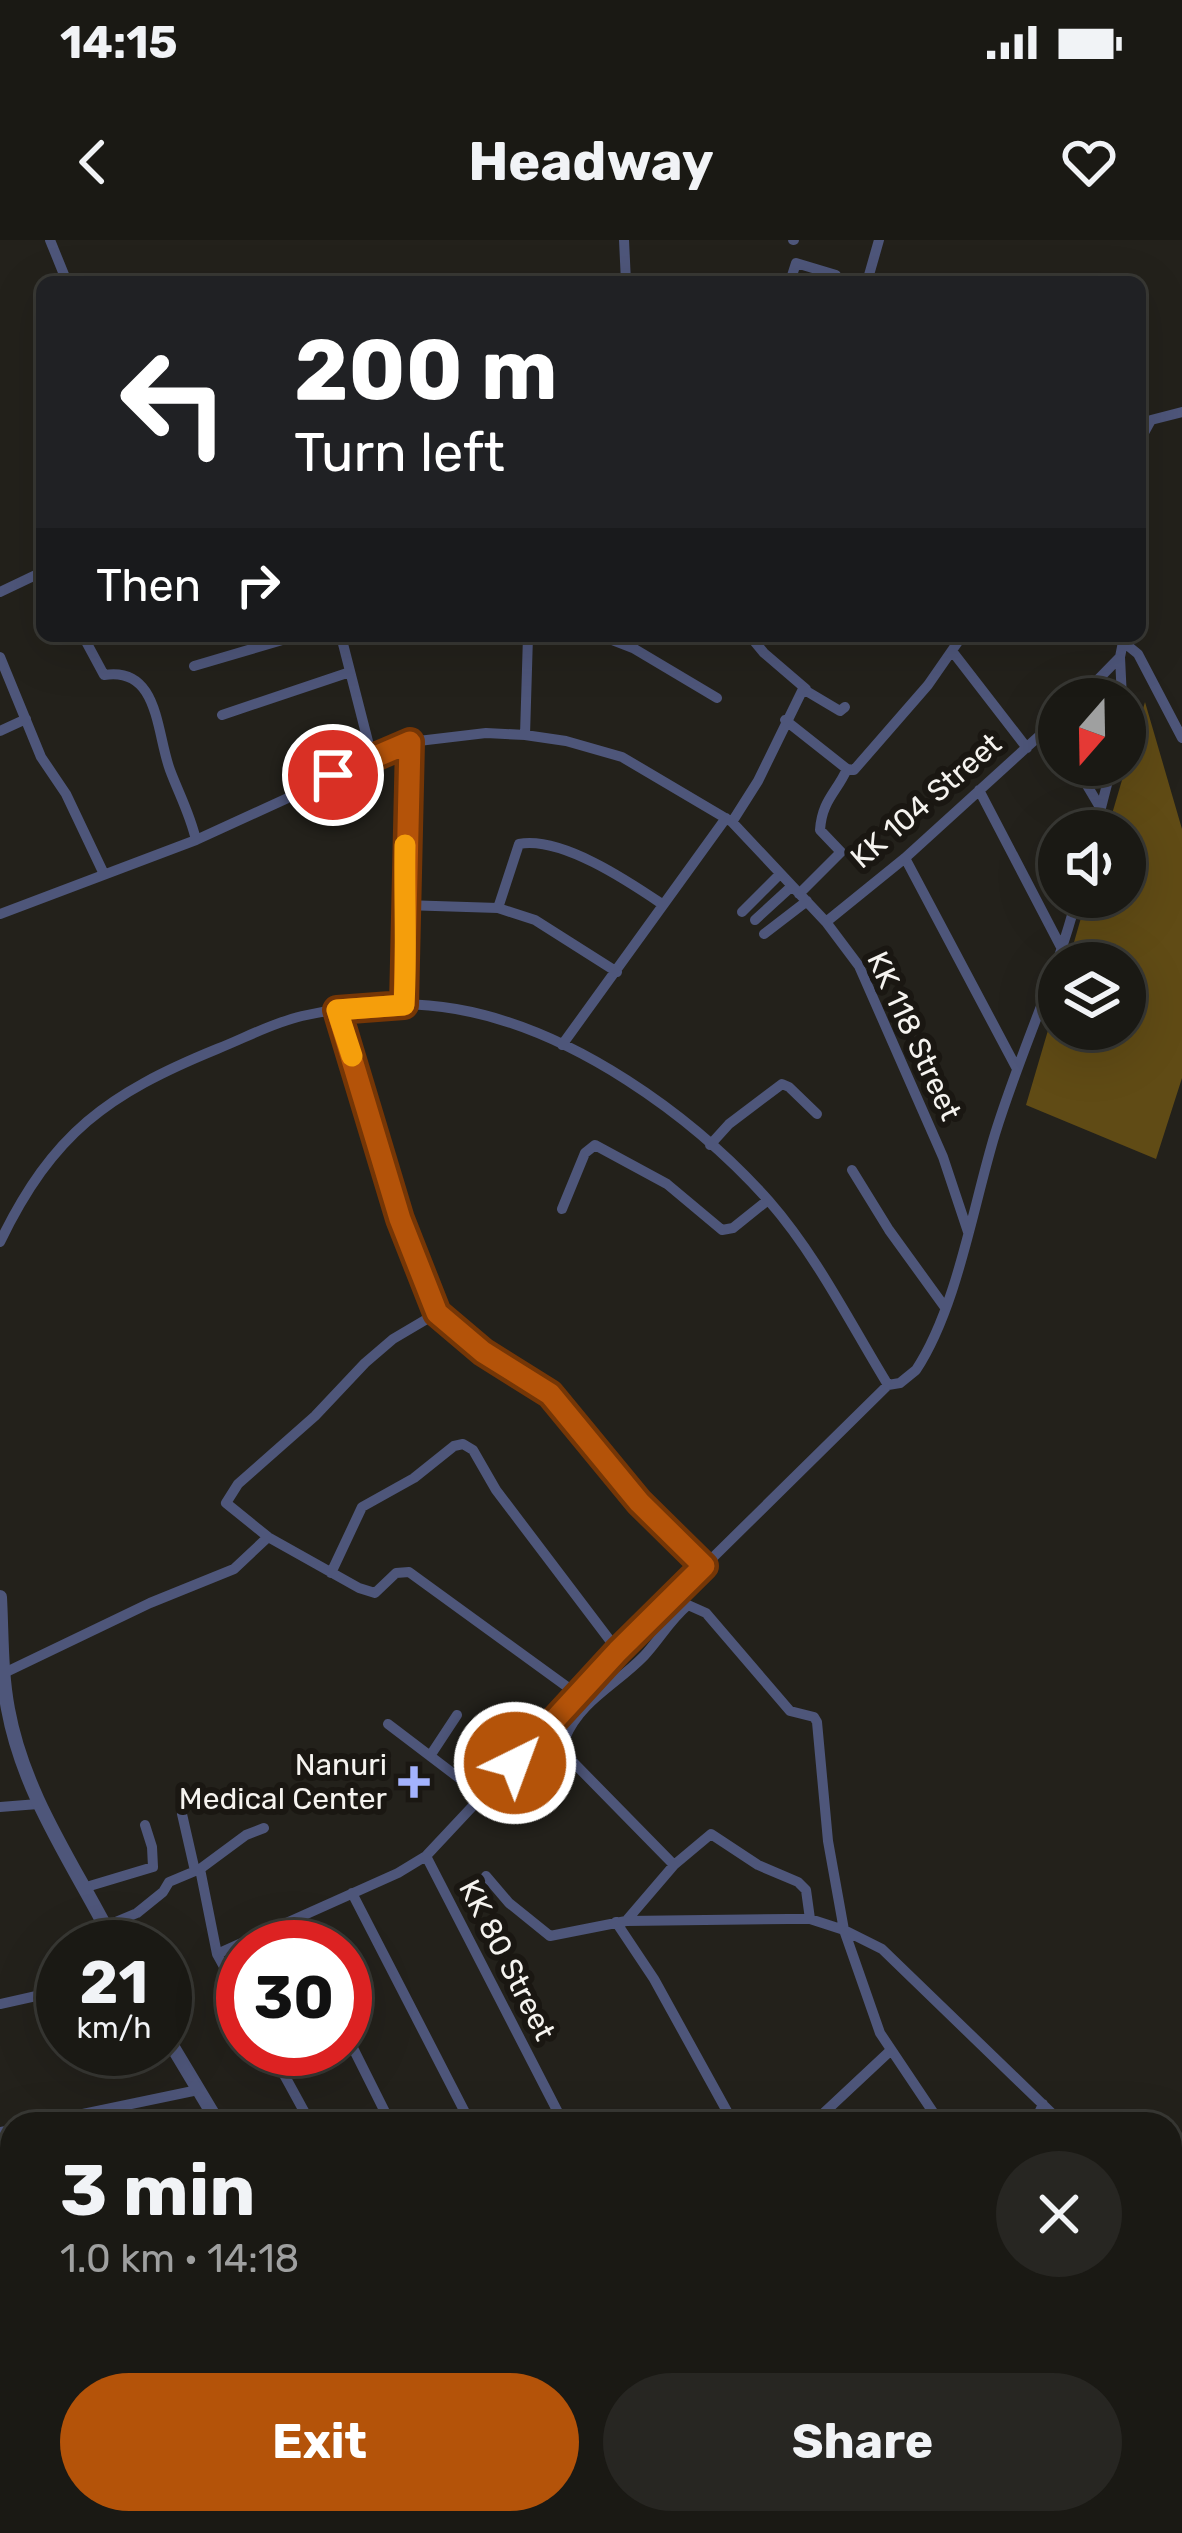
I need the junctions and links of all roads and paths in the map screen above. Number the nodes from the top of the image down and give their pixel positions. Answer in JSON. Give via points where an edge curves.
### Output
{"nodes":[{"id":1,"x":50,"y":240,"type":"edge"},
{"id":2,"x":624,"y":240,"type":"edge"},
{"id":3,"x":879,"y":240,"type":"edge"},
{"id":4,"x":836,"y":275,"type":"dead end"},
{"id":5,"x":65,"y":276,"type":"edge"},
{"id":6,"x":626,"y":276,"type":"edge"},
{"id":7,"x":792,"y":276,"type":"edge"},
{"id":8,"x":869,"y":276,"type":"edge"},
{"id":9,"x":1182,"y":411,"type":"edge"},
{"id":10,"x":1146,"y":428,"type":"edge"},
{"id":11,"x":36,"y":575,"type":"edge"},
{"id":12,"x":0,"y":592,"type":"edge"},
{"id":13,"x":86,"y":642,"type":"edge"},
{"id":14,"x":276,"y":642,"type":"edge"},
{"id":15,"x":342,"y":642,"type":"edge"},
{"id":16,"x":528,"y":642,"type":"edge"},
{"id":17,"x":618,"y":642,"type":"edge"},
{"id":18,"x":755,"y":642,"type":"edge"},
{"id":19,"x":958,"y":642,"type":"edge"},
{"id":20,"x":1120,"y":642,"type":"edge"},
{"id":21,"x":1124,"y":642,"type":"edge"},
{"id":22,"x":952,"y":651,"type":"junction"},
{"id":23,"x":0,"y":657,"type":"edge"},
{"id":24,"x":1120,"y":657,"type":"junction"},
{"id":25,"x":194,"y":666,"type":"dead end"},
{"id":26,"x":350,"y":672,"type":"junction"},
{"id":27,"x":1100,"y":678,"type":"edge"},
{"id":28,"x":1120,"y":678,"type":"edge"},
{"id":29,"x":806,"y":689,"type":"junction"},
{"id":30,"x":717,"y":698,"type":"dead end"},
{"id":31,"x":845,"y":707,"type":"dead end"},
{"id":32,"x":223,"y":716,"type":"dead end"},
{"id":33,"x":26,"y":718,"type":"junction"},
{"id":34,"x":784,"y":721,"type":"junction"},
{"id":35,"x":0,"y":731,"type":"edge"},
{"id":36,"x":525,"y":735,"type":"junction"},
{"id":37,"x":1182,"y":738,"type":"edge"},
{"id":38,"x":1038,"y":741,"type":"edge"},
{"id":39,"x":410,"y":742,"type":"junction"},
{"id":40,"x":1028,"y":748,"type":"junction"},
{"id":41,"x":372,"y":757,"type":"junction"},
{"id":42,"x":847,"y":769,"type":"junction"},
{"id":43,"x":1087,"y":786,"type":"edge"},
{"id":44,"x":1107,"y":786,"type":"edge"},
{"id":45,"x":980,"y":790,"type":"junction"},
{"id":46,"x":1101,"y":809,"type":"joint"},
{"id":47,"x":729,"y":820,"type":"junction"},
{"id":48,"x":196,"y":840,"type":"junction"},
{"id":49,"x":905,"y":858,"type":"junction"},
{"id":50,"x":104,"y":872,"type":"junction"},
{"id":51,"x":780,"y":874,"type":"junction"},
{"id":52,"x":799,"y":894,"type":"junction"},
{"id":53,"x":662,"y":904,"type":"junction"},
{"id":54,"x":404,"y":905,"type":"junction"},
{"id":55,"x":498,"y":908,"type":"junction"},
{"id":56,"x":742,"y":912,"type":"dead end"},
{"id":57,"x":0,"y":914,"type":"edge"},
{"id":58,"x":755,"y":920,"type":"dead end"},
{"id":59,"x":826,"y":922,"type":"junction"},
{"id":60,"x":764,"y":934,"type":"dead end"},
{"id":61,"x":1058,"y":942,"type":"edge"},
{"id":62,"x":617,"y":972,"type":"junction"},
{"id":63,"x":404,"y":1005,"type":"junction"},
{"id":64,"x":337,"y":1010,"type":"junction"},
{"id":65,"x":1038,"y":1015,"type":"edge"},
{"id":66,"x":562,"y":1045,"type":"junction"},
{"id":67,"x":1017,"y":1069,"type":"junction"},
{"id":68,"x":818,"y":1114,"type":"dead end"},
{"id":69,"x":710,"y":1145,"type":"junction"},
{"id":70,"x":852,"y":1170,"type":"dead end"},
{"id":71,"x":768,"y":1200,"type":"junction"},
{"id":72,"x":562,"y":1209,"type":"dead end"},
{"id":73,"x":969,"y":1234,"type":"junction"},
{"id":74,"x":0,"y":1242,"type":"edge"},
{"id":75,"x":944,"y":1306,"type":"junction"},
{"id":76,"x":437,"y":1313,"type":"junction"},
{"id":77,"x":888,"y":1384,"type":"junction"},
{"id":78,"x":268,"y":1537,"type":"junction"},
{"id":79,"x":704,"y":1566,"type":"junction"},
{"id":80,"x":332,"y":1573,"type":"junction"},
{"id":81,"x":0,"y":1597,"type":"edge"},
{"id":82,"x":618,"y":1651,"type":"junction"},
{"id":83,"x":2,"y":1674,"type":"edge"},
{"id":84,"x":577,"y":1694,"type":"junction"},
{"id":85,"x":457,"y":1715,"type":"dead end"},
{"id":86,"x":388,"y":1724,"type":"dead end"},
{"id":87,"x":430,"y":1756,"type":"junction"},
{"id":88,"x":484,"y":1797,"type":"junction"},
{"id":89,"x":38,"y":1804,"type":"junction"},
{"id":90,"x":0,"y":1807,"type":"edge"},
{"id":91,"x":182,"y":1814,"type":"dead end"},
{"id":92,"x":145,"y":1825,"type":"dead end"},
{"id":93,"x":264,"y":1828,"type":"dead end"},
{"id":94,"x":426,"y":1856,"type":"junction"},
{"id":95,"x":674,"y":1865,"type":"junction"},
{"id":96,"x":197,"y":1870,"type":"junction"},
{"id":97,"x":486,"y":1876,"type":"dead end"},
{"id":98,"x":83,"y":1888,"type":"junction"},
{"id":99,"x":352,"y":1893,"type":"junction"},
{"id":100,"x":809,"y":1919,"type":"junction"},
{"id":101,"x":102,"y":1920,"type":"edge"},
{"id":102,"x":120,"y":1920,"type":"edge"},
{"id":103,"x":292,"y":1920,"type":"edge"},
{"id":104,"x":621,"y":1922,"type":"junction"},
{"id":105,"x":844,"y":1930,"type":"junction"},
{"id":106,"x":216,"y":1946,"type":"edge"},
{"id":107,"x":36,"y":1996,"type":"edge"},
{"id":108,"x":0,"y":2004,"type":"edge"},
{"id":109,"x":890,"y":2051,"type":"junction"},
{"id":110,"x":190,"y":2076,"type":"edge"},
{"id":111,"x":284,"y":2076,"type":"edge"},
{"id":112,"x":367,"y":2076,"type":"edge"},
{"id":113,"x":198,"y":2090,"type":"junction"},
{"id":114,"x":1043,"y":2104,"type":"junction"},
{"id":115,"x":113,"y":2112,"type":"edge"},
{"id":116,"x":212,"y":2112,"type":"edge"},
{"id":117,"x":304,"y":2112,"type":"edge"},
{"id":118,"x":386,"y":2112,"type":"edge"},
{"id":119,"x":465,"y":2112,"type":"edge"},
{"id":120,"x":558,"y":2112,"type":"edge"},
{"id":121,"x":727,"y":2112,"type":"edge"},
{"id":122,"x":825,"y":2112,"type":"edge"},
{"id":123,"x":933,"y":2112,"type":"edge"},
{"id":124,"x":1039,"y":2112,"type":"edge"},
{"id":125,"x":1051,"y":2112,"type":"edge"}],
"edges":[{"from":1,"to":5,"type":"street"},
{"from":2,"to":6,"type":"street"},
{"from":3,"to":8,"type":"street"},
{"from":4,"to":7,"type":"street","via":[[796,263]]},
{"from":9,"to":10,"type":"street"},
{"from":11,"to":12,"type":"street"},
{"from":13,"to":48,"type":"street","via":[[104,675],[130,675],[148,694]]},
{"from":14,"to":25,"type":"street"},
{"from":15,"to":26,"type":"street"},
{"from":16,"to":36,"type":"street"},
{"from":17,"to":30,"type":"street"},
{"from":18,"to":29,"type":"street"},
{"from":19,"to":22,"type":"street"},
{"from":20,"to":24,"type":"street"},
{"from":21,"to":37,"type":"street"},
{"from":22,"to":40,"type":"street"},
{"from":22,"to":42,"type":"street","via":[[866,758]]},
{"from":23,"to":33,"type":"street"},
{"from":24,"to":27,"type":"street"},
{"from":24,"to":28,"type":"street"},
{"from":26,"to":32,"type":"street"},
{"from":26,"to":41,"type":"street"},
{"from":29,"to":31,"type":"street"},
{"from":29,"to":34,"type":"street"},
{"from":33,"to":35,"type":"street"},
{"from":33,"to":50,"type":"street"},
{"from":34,"to":42,"type":"street"},
{"from":34,"to":47,"type":"street","via":[[765,769]]},
{"from":36,"to":39,"type":"street","name":"KK 118 Street"},
{"from":36,"to":47,"type":"street","name":"KK 118 Street","via":[[622,757]]},
{"from":38,"to":40,"type":"street","name":"KK 104 Street"},
{"from":39,"to":41,"type":"street","name":"KK 118 Street"},
{"from":39,"to":54,"type":"street"},
{"from":40,"to":45,"type":"street","name":"KK 104 Street"},
{"from":41,"to":48,"type":"street","name":"KK 118 Street"},
{"from":42,"to":52,"type":"street","via":[[820,822],[841,852]]},
{"from":43,"to":46,"type":"street"},
{"from":44,"to":46,"type":"street"},
{"from":45,"to":49,"type":"street","name":"KK 104 Street"},
{"from":45,"to":61,"type":"street"},
{"from":47,"to":51,"type":"street","name":"KK 118 Street"},
{"from":47,"to":53,"type":"street"},
{"from":48,"to":50,"type":"street","name":"KK 118 Street"},
{"from":49,"to":59,"type":"street","name":"KK 104 Street"},
{"from":49,"to":67,"type":"street"},
{"from":50,"to":57,"type":"street","name":"KK 118 Street"},
{"from":51,"to":52,"type":"street","name":"KK 118 Street"},
{"from":51,"to":56,"type":"street"},
{"from":52,"to":58,"type":"street"},
{"from":52,"to":59,"type":"street","name":"KK 118 Street"},
{"from":52,"to":60,"type":"street"},
{"from":53,"to":55,"type":"street","via":[[593,863],[531,842],[513,853]]},
{"from":53,"to":62,"type":"street"},
{"from":54,"to":55,"type":"street"},
{"from":54,"to":63,"type":"street"},
{"from":55,"to":62,"type":"street","via":[[535,920]]},
{"from":59,"to":73,"type":"street","name":"KK 118 Street","via":[[859,966],[888,1028]]},
{"from":62,"to":66,"type":"street"},
{"from":63,"to":64,"type":"street"},
{"from":63,"to":66,"type":"street","via":[[457,1009]]},
{"from":64,"to":74,"type":"street","via":[[269,1027],[170,1068],[95,1113],[48,1158]]},
{"from":64,"to":76,"type":"street"},
{"from":65,"to":67,"type":"street","name":"KK 80 Street"},
{"from":66,"to":69,"type":"street","via":[[655,1098]]},
{"from":67,"to":73,"type":"street","name":"KK 80 Street"},
{"from":68,"to":69,"type":"street","via":[[782,1084]]},
{"from":69,"to":71,"type":"street"},
{"from":70,"to":75,"type":"street"},
{"from":71,"to":72,"type":"street","via":[[722,1230],[668,1184],[595,1145]]},
{"from":71,"to":77,"type":"street"},
{"from":73,"to":75,"type":"street","name":"KK 80 Street"},
{"from":75,"to":77,"type":"street","name":"KK 80 Street","via":[[916,1370]]},
{"from":76,"to":78,"type":"street","via":[[393,1339],[230,1493],[230,1509]]},
{"from":76,"to":79,"type":"street","via":[[550,1394]]},
{"from":77,"to":79,"type":"street","name":"KK 80 Street"},
{"from":78,"to":80,"type":"street"},
{"from":78,"to":83,"type":"street","via":[[235,1569]]},
{"from":79,"to":82,"type":"street","name":"KK 80 Street"},
{"from":80,"to":82,"type":"street","via":[[362,1507],[464,1444]]},
{"from":80,"to":84,"type":"street","via":[[375,1593],[409,1572]]},
{"from":81,"to":83,"type":"street"},
{"from":82,"to":84,"type":"street","name":"KK 80 Street"},
{"from":83,"to":89,"type":"street"},
{"from":84,"to":88,"type":"street","name":"KK 80 Street"},
{"from":85,"to":87,"type":"street"},
{"from":86,"to":87,"type":"street"},
{"from":87,"to":88,"type":"street"},
{"from":88,"to":94,"type":"street","name":"KK 80 Street"},
{"from":89,"to":90,"type":"street"},
{"from":89,"to":98,"type":"street"},
{"from":91,"to":96,"type":"street"},
{"from":92,"to":98,"type":"street","via":[[153,1867]]},
{"from":93,"to":96,"type":"street"},
{"from":94,"to":99,"type":"street"},
{"from":94,"to":120,"type":"street","name":"KK 80 Street"},
{"from":95,"to":100,"type":"street","via":[[705,1837],[718,1837],[798,1882]]},
{"from":95,"to":104,"type":"street"},
{"from":95,"to":105,"type":"street","via":[[572,1761],[565,1738],[592,1698],[644,1657],[688,1605],[706,1613],[790,1711],[817,1722]]},
{"from":96,"to":102,"type":"street"},
{"from":96,"to":106,"type":"street"},
{"from":97,"to":104,"type":"street","via":[[550,1936]]},
{"from":98,"to":101,"type":"street"},
{"from":99,"to":103,"type":"street"},
{"from":99,"to":119,"type":"street"},
{"from":100,"to":104,"type":"street"},
{"from":100,"to":105,"type":"street"},
{"from":104,"to":121,"type":"street"},
{"from":105,"to":109,"type":"street"},
{"from":105,"to":114,"type":"street","via":[[910,1973]]},
{"from":107,"to":108,"type":"street"},
{"from":109,"to":122,"type":"street"},
{"from":109,"to":123,"type":"street"},
{"from":110,"to":113,"type":"street"},
{"from":111,"to":117,"type":"street"},
{"from":112,"to":118,"type":"street"},
{"from":113,"to":115,"type":"street"},
{"from":113,"to":116,"type":"street"},
{"from":114,"to":124,"type":"street"},
{"from":114,"to":125,"type":"street"}]}
